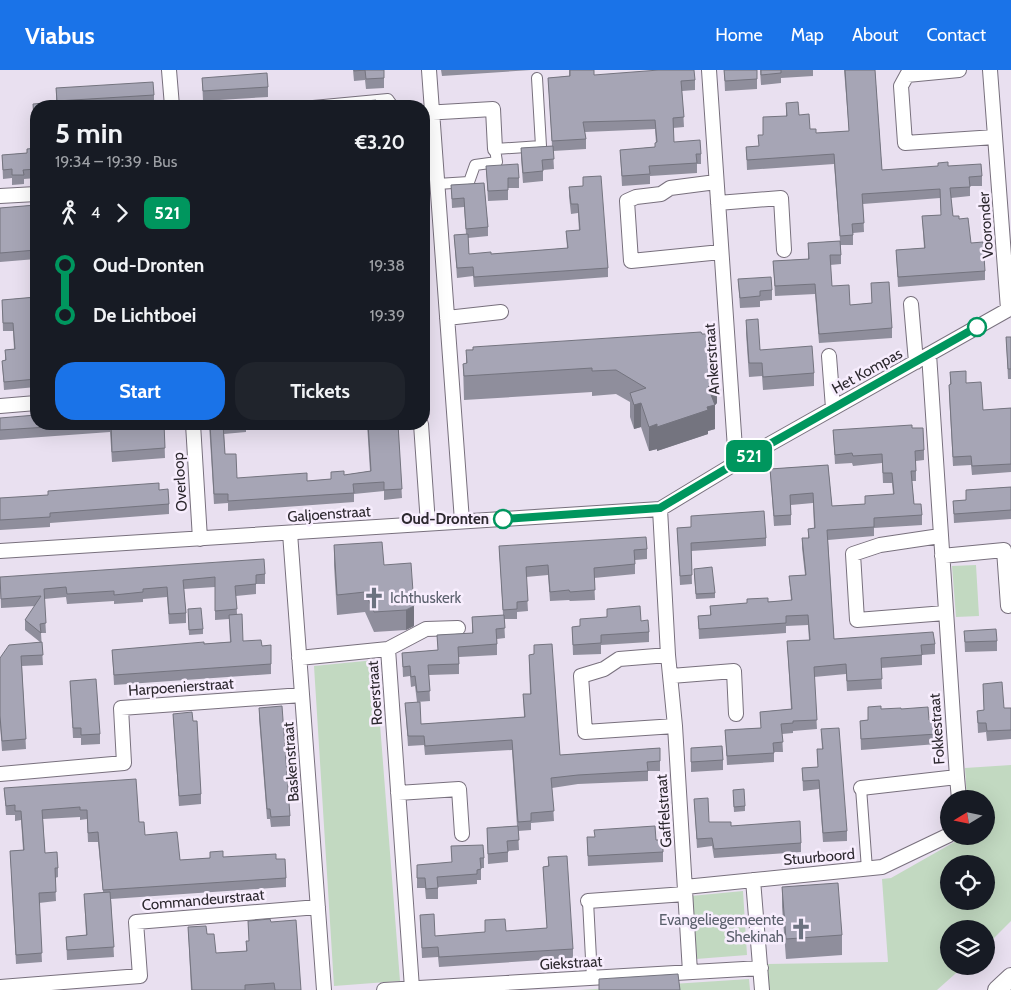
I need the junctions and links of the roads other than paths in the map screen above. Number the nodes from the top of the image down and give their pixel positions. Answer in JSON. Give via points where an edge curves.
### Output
{"nodes":[{"id":1,"x":169,"y":70,"type":"edge"},
{"id":2,"x":428,"y":70,"type":"edge"},
{"id":3,"x":709,"y":70,"type":"edge"},
{"id":4,"x":958,"y":70,"type":"edge"},
{"id":5,"x":990,"y":70,"type":"edge"},
{"id":6,"x":537,"y":78,"type":"dead end"},
{"id":7,"x":172,"y":100,"type":"edge"},
{"id":8,"x":428,"y":100,"type":"edge"},
{"id":9,"x":430,"y":113,"type":"edge"},
{"id":10,"x":430,"y":129,"type":"edge"},
{"id":11,"x":995,"y":138,"type":"junction"},
{"id":12,"x":495,"y":149,"type":"junction"},
{"id":13,"x":716,"y":182,"type":"junction"},
{"id":14,"x":437,"y":184,"type":"junction"},
{"id":15,"x":30,"y":194,"type":"edge"},
{"id":16,"x":0,"y":196,"type":"edge"},
{"id":17,"x":718,"y":203,"type":"junction"},
{"id":18,"x":784,"y":250,"type":"dead end"},
{"id":19,"x":721,"y":252,"type":"junction"},
{"id":20,"x":911,"y":304,"type":"dead end"},
{"id":21,"x":1010,"y":308,"type":"edge"},
{"id":22,"x":501,"y":312,"type":"dead end"},
{"id":23,"x":447,"y":318,"type":"junction"},
{"id":24,"x":929,"y":354,"type":"junction"},
{"id":25,"x":829,"y":356,"type":"dead end"},
{"id":26,"x":916,"y":362,"type":"junction"},
{"id":27,"x":30,"y":404,"type":"edge"},
{"id":28,"x":0,"y":406,"type":"edge"},
{"id":29,"x":833,"y":408,"type":"junction"},
{"id":30,"x":193,"y":430,"type":"edge"},
{"id":31,"x":421,"y":430,"type":"edge"},
{"id":32,"x":736,"y":463,"type":"junction"},
{"id":33,"x":660,"y":508,"type":"junction"},
{"id":34,"x":462,"y":521,"type":"junction"},
{"id":35,"x":428,"y":524,"type":"junction"},
{"id":36,"x":290,"y":533,"type":"junction"},
{"id":37,"x":940,"y":536,"type":"junction"},
{"id":38,"x":200,"y":538,"type":"junction"},
{"id":39,"x":0,"y":552,"type":"edge"},
{"id":40,"x":942,"y":556,"type":"junction"},
{"id":41,"x":1008,"y":606,"type":"dead end"},
{"id":42,"x":945,"y":613,"type":"junction"},
{"id":43,"x":458,"y":628,"type":"dead end"},
{"id":44,"x":388,"y":649,"type":"junction"},
{"id":45,"x":668,"y":655,"type":"junction"},
{"id":46,"x":300,"y":658,"type":"junction"},
{"id":47,"x":671,"y":676,"type":"junction"},
{"id":48,"x":302,"y":695,"type":"junction"},
{"id":49,"x":736,"y":714,"type":"dead end"},
{"id":50,"x":675,"y":726,"type":"junction"},
{"id":51,"x":0,"y":774,"type":"edge"},
{"id":52,"x":957,"y":777,"type":"junction"},
{"id":53,"x":861,"y":788,"type":"joint"},
{"id":54,"x":958,"y":790,"type":"edge"},
{"id":55,"x":398,"y":793,"type":"junction"},
{"id":56,"x":462,"y":834,"type":"dead end"},
{"id":57,"x":940,"y":839,"type":"edge"},
{"id":58,"x":867,"y":869,"type":"junction"},
{"id":59,"x":753,"y":880,"type":"junction"},
{"id":60,"x":685,"y":890,"type":"junction"},
{"id":61,"x":588,"y":901,"type":"joint"},
{"id":62,"x":318,"y":907,"type":"junction"},
{"id":63,"x":761,"y":968,"type":"junction"},
{"id":64,"x":690,"y":972,"type":"junction"},
{"id":65,"x":1011,"y":977,"type":"edge"},
{"id":66,"x":592,"y":978,"type":"junction"},
{"id":67,"x":0,"y":987,"type":"edge"},
{"id":68,"x":412,"y":988,"type":"junction"},
{"id":69,"x":324,"y":990,"type":"edge"},
{"id":70,"x":384,"y":990,"type":"edge"},
{"id":71,"x":762,"y":990,"type":"edge"},
{"id":72,"x":997,"y":990,"type":"edge"}],
"edges":[{"from":1,"to":7,"type":"street"},
{"from":2,"to":8,"type":"street"},
{"from":3,"to":13,"type":"street","name":"Ankerstraat"},
{"from":4,"to":11,"type":"street","via":[[907,75],[901,86],[905,143]]},
{"from":5,"to":11,"type":"street","name":"Vooronder"},
{"from":6,"to":12,"type":"street","via":[[541,146]]},
{"from":9,"to":12,"type":"street","via":[[493,109]]},
{"from":10,"to":14,"type":"street"},
{"from":11,"to":21,"type":"street","name":"Vooronder"},
{"from":12,"to":14,"type":"street","via":[[497,162],[475,165],[469,182]]},
{"from":13,"to":17,"type":"street","name":"Ankerstraat"},
{"from":13,"to":19,"type":"street","via":[[670,188],[661,194],[626,201],[631,261]]},
{"from":14,"to":23,"type":"street"},
{"from":15,"to":16,"type":"street"},
{"from":17,"to":18,"type":"street","via":[[781,198]]},
{"from":17,"to":19,"type":"street","name":"Ankerstraat"},
{"from":19,"to":32,"type":"street","name":"Ankerstraat"},
{"from":20,"to":26,"type":"street","name":"Het Kompas"},
{"from":21,"to":24,"type":"street","name":"Het Kompas"},
{"from":22,"to":23,"type":"street"},
{"from":23,"to":34,"type":"street"},
{"from":24,"to":26,"type":"street","name":"Het Kompas"},
{"from":24,"to":37,"type":"street","name":"Fokkestraat"},
{"from":25,"to":29,"type":"street","name":"Het Kompas"},
{"from":26,"to":29,"type":"street","name":"Het Kompas"},
{"from":27,"to":28,"type":"street"},
{"from":29,"to":32,"type":"street","name":"Het Kompas"},
{"from":30,"to":38,"type":"street","name":"Overloop"},
{"from":31,"to":35,"type":"street"},
{"from":32,"to":33,"type":"street","name":"Het Kompas"},
{"from":33,"to":34,"type":"street","name":"Galjoenstraat"},
{"from":33,"to":45,"type":"street","name":"Gaffelstraat"},
{"from":34,"to":35,"type":"street","name":"Galjoenstraat"},
{"from":35,"to":36,"type":"street","name":"Galjoenstraat"},
{"from":36,"to":38,"type":"street","name":"Galjoenstraat"},
{"from":36,"to":46,"type":"street","name":"Baskenstraat"},
{"from":37,"to":40,"type":"street","name":"Fokkestraat"},
{"from":37,"to":42,"type":"street","via":[[880,544],[853,554],[857,620]]},
{"from":38,"to":39,"type":"street","name":"Galjoenstraat"},
{"from":40,"to":41,"type":"street","via":[[1004,550]]},
{"from":40,"to":42,"type":"street","name":"Fokkestraat"},
{"from":42,"to":52,"type":"street","name":"Fokkestraat"},
{"from":43,"to":44,"type":"street","via":[[426,629]]},
{"from":44,"to":46,"type":"street","name":"Roerstraat"},
{"from":44,"to":55,"type":"street","name":"Roerstraat"},
{"from":45,"to":47,"type":"street","name":"Gaffelstraat"},
{"from":45,"to":50,"type":"street","via":[[619,659],[604,669],[581,676],[585,732]]},
{"from":46,"to":48,"type":"street","name":"Baskenstraat"},
{"from":47,"to":49,"type":"street","via":[[734,672]]},
{"from":47,"to":50,"type":"street","name":"Gaffelstraat"},
{"from":48,"to":51,"type":"street","name":"Harpoenierstraat","via":[[121,708],[124,763]]},
{"from":48,"to":62,"type":"street","name":"Baskenstraat"},
{"from":50,"to":60,"type":"street","name":"Gaffelstraat"},
{"from":52,"to":53,"type":"street","name":"Fokkestraat"},
{"from":52,"to":54,"type":"street"},
{"from":53,"to":58,"type":"street"},
{"from":55,"to":56,"type":"street","via":[[459,789]]},
{"from":55,"to":68,"type":"street","name":"Roerstraat"},
{"from":57,"to":58,"type":"street","name":"Stuurboord","via":[[882,868]]},
{"from":58,"to":59,"type":"street","name":"Stuurboord"},
{"from":59,"to":60,"type":"street","name":"Stuurboord"},
{"from":59,"to":63,"type":"street"},
{"from":60,"to":61,"type":"street"},
{"from":60,"to":64,"type":"street","name":"Gaffelstraat"},
{"from":61,"to":66,"type":"street"},
{"from":62,"to":67,"type":"street","name":"Commandeurstraat","via":[[136,922],[140,976]]},
{"from":62,"to":69,"type":"street","name":"Baskenstraat"},
{"from":63,"to":64,"type":"street","name":"Giekstraat"},
{"from":63,"to":71,"type":"street"},
{"from":64,"to":66,"type":"street","name":"Giekstraat"},
{"from":65,"to":72,"type":"street"},
{"from":66,"to":68,"type":"street","name":"Giekstraat"},
{"from":68,"to":70,"type":"street","name":"Giekstraat"}]}
